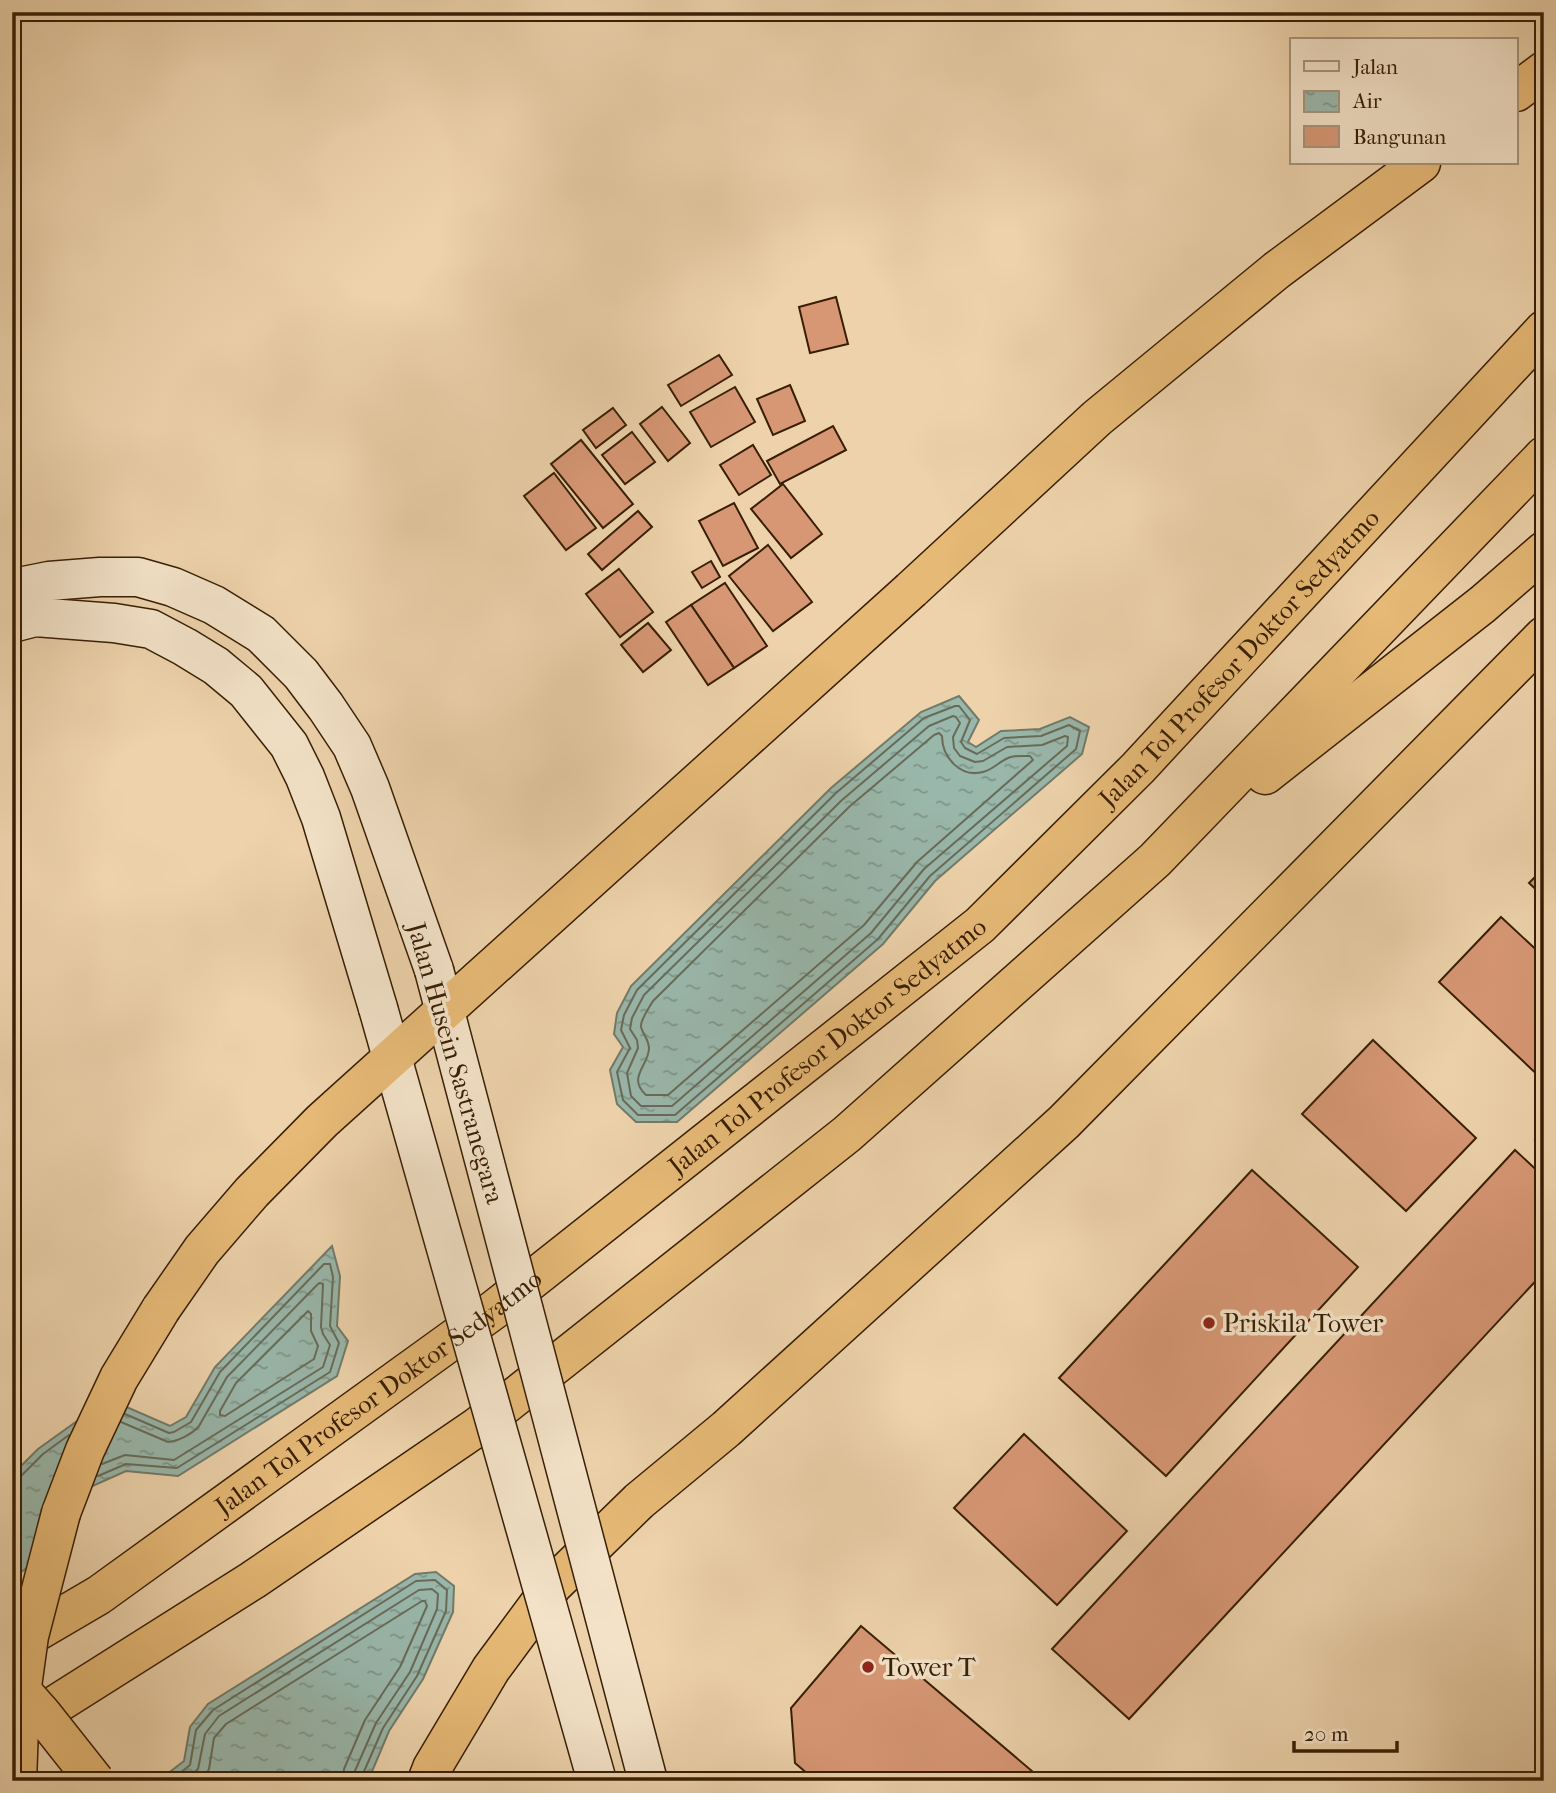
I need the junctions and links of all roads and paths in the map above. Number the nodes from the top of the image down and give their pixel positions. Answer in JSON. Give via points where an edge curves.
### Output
{"nodes":[{"id":1,"x":1544,"y":71,"type":"edge"},
{"id":2,"x":1518,"y":90,"type":"edge"},
{"id":3,"x":1420,"y":164,"type":"edge"},
{"id":4,"x":1544,"y":330,"type":"edge"},
{"id":5,"x":1544,"y":456,"type":"edge"},
{"id":6,"x":1544,"y":551,"type":"edge"},
{"id":7,"x":12,"y":590,"type":"edge"},
{"id":8,"x":12,"y":623,"type":"edge"},
{"id":9,"x":1544,"y":636,"type":"edge"},
{"id":10,"x":1155,"y":860,"type":"junction"},
{"id":11,"x":12,"y":1646,"type":"edge"},
{"id":12,"x":12,"y":1680,"type":"edge"},
{"id":13,"x":12,"y":1732,"type":"edge"},
{"id":14,"x":17,"y":1781,"type":"edge"},
{"id":15,"x":95,"y":1781,"type":"edge"},
{"id":16,"x":427,"y":1781,"type":"edge"},
{"id":17,"x":597,"y":1781,"type":"edge"},
{"id":18,"x":648,"y":1781,"type":"edge"}],
"edges":[{"from":1,"to":2,"type":"highway"},
{"from":3,"to":14,"type":"highway","bridge":true,"via":[[1277,270],[1097,418],[323,1121],[252,1192],[160,1309],[119,1378],[85,1450],[61,1513],[29,1636],[20,1701]]},
{"from":4,"to":11,"type":"highway","name":"Jalan Tol Profesor Doktor Sedyatmo","via":[[1138,768],[980,925],[495,1309],[99,1595]]},
{"from":5,"to":10,"type":"highway"},
{"from":6,"to":10,"type":"highway","via":[[1483,604]]},
{"from":7,"to":18,"type":"main road","name":"Jalan Husein Sastranegara","bridge":true,"via":[[49,581],[138,577],[214,605],[261,634],[301,674],[352,746],[434,970]]},
{"from":8,"to":17,"type":"main road","bridge":true,"via":[[34,617],[151,629],[216,666],[246,691],[289,745],[321,818],[378,1009]]},
{"from":9,"to":16,"type":"highway","via":[[1064,1122],[726,1429],[639,1501],[553,1586],[491,1669]]},
{"from":10,"to":13,"type":"highway","via":[[847,1134],[477,1427],[253,1580]]},
{"from":12,"to":15,"type":"highway","bridge":true}]}
